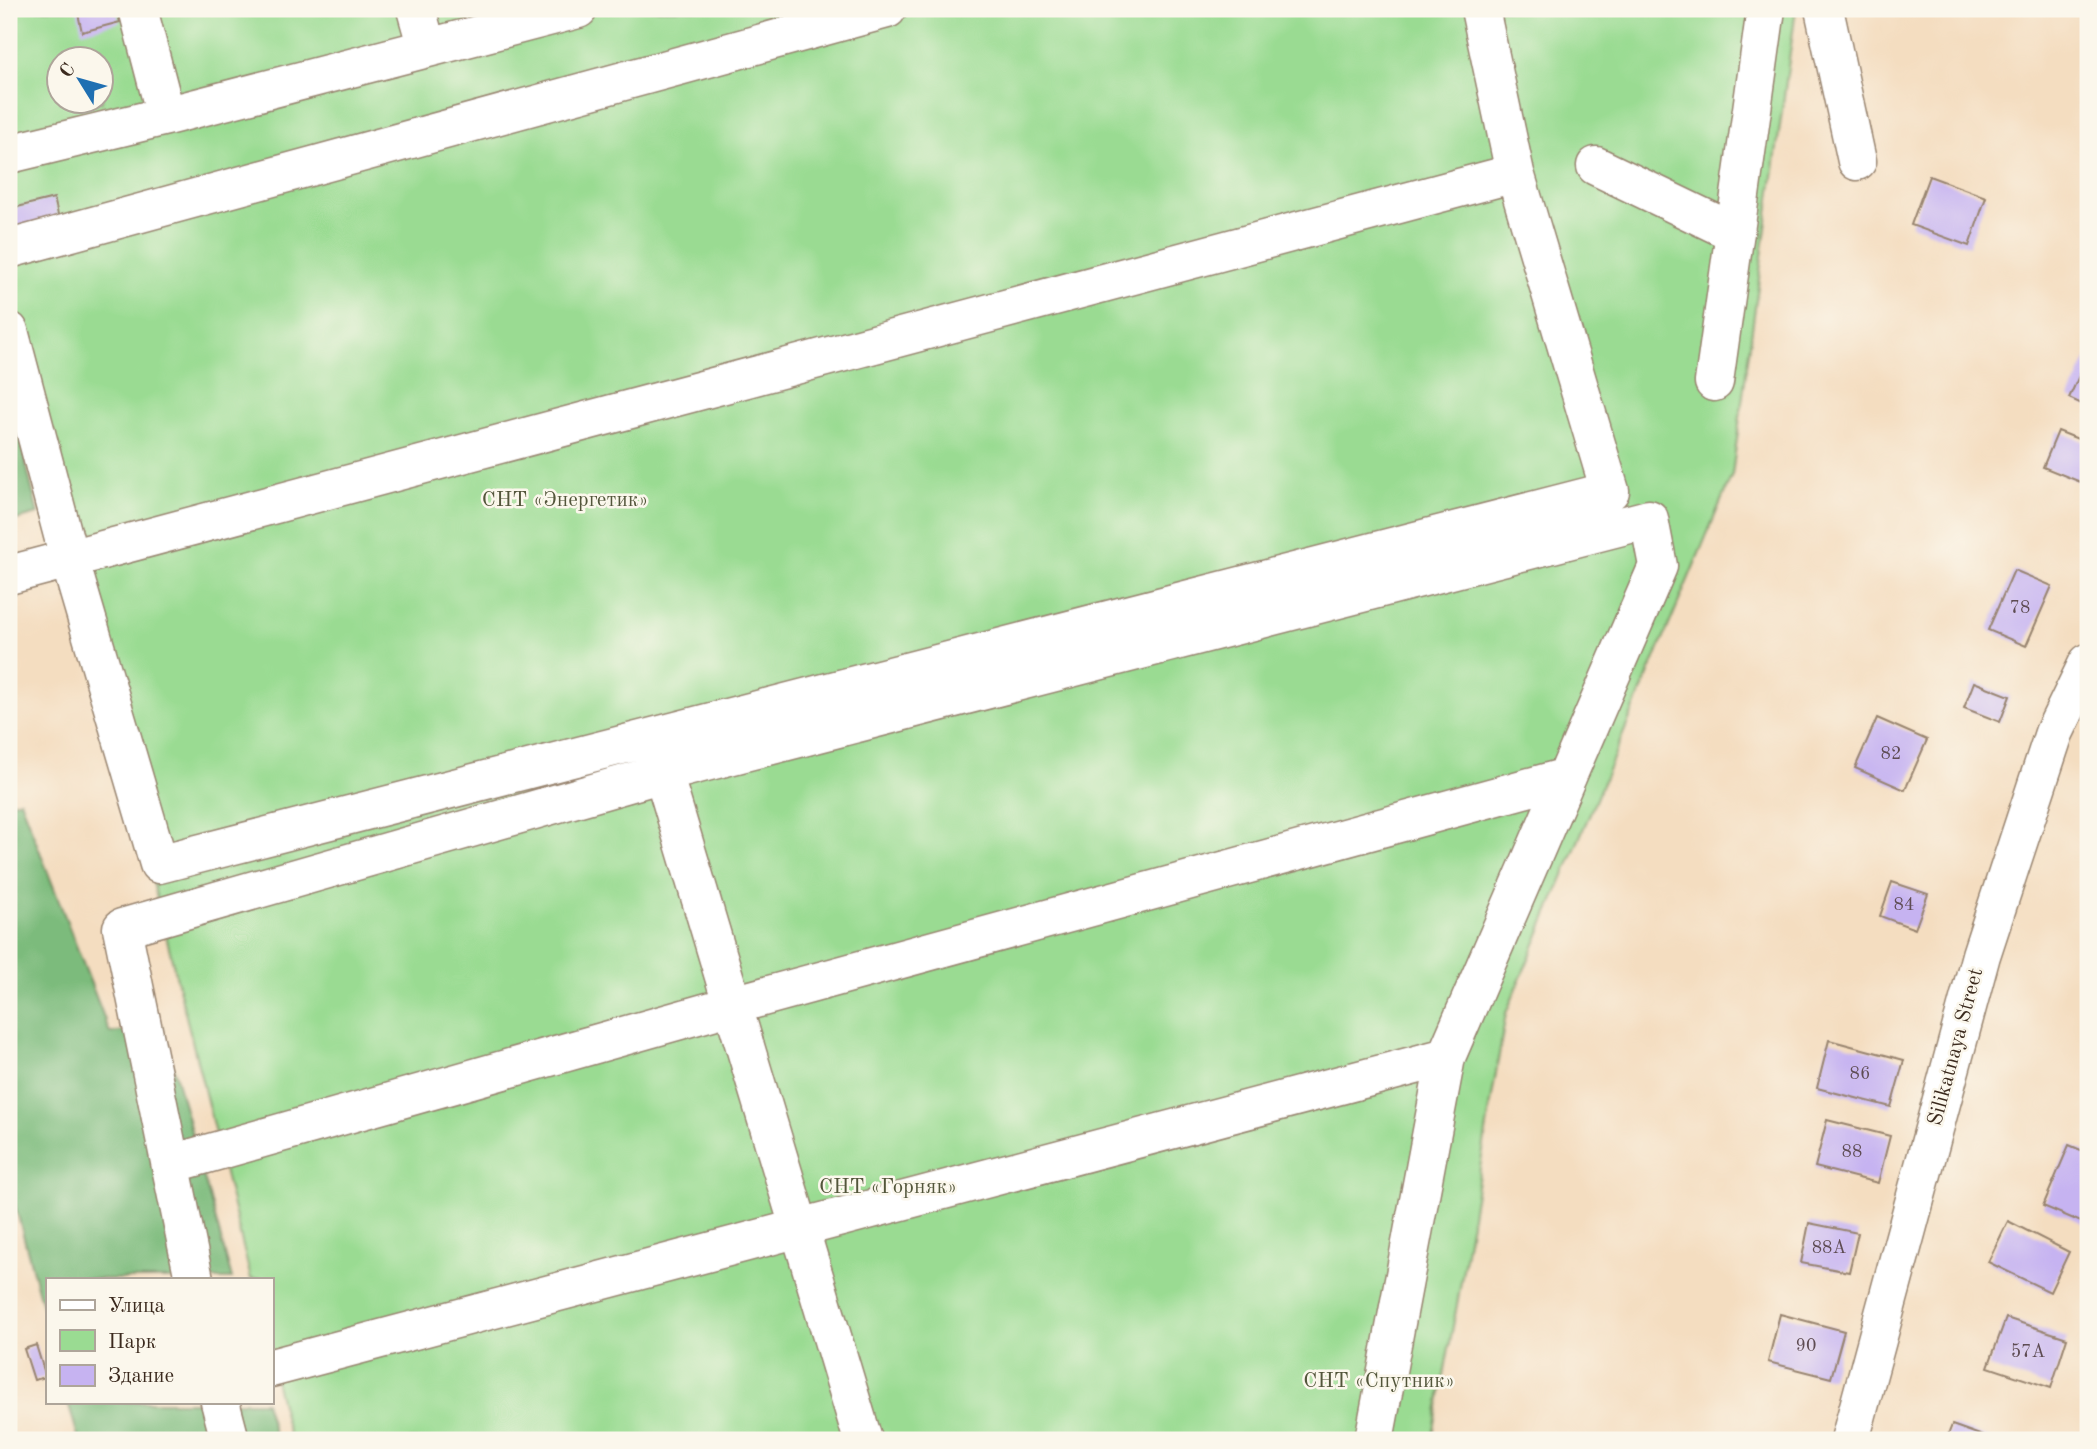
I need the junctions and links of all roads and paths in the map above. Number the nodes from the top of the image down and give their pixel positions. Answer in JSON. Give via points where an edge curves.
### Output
{"nodes":[{"id":1,"x":138,"y":9,"type":"edge"},
{"id":2,"x":416,"y":9,"type":"edge"},
{"id":3,"x":578,"y":9,"type":"edge"},
{"id":4,"x":887,"y":9,"type":"edge"},
{"id":5,"x":1480,"y":9,"type":"edge"},
{"id":6,"x":1766,"y":9,"type":"edge"},
{"id":7,"x":1824,"y":9,"type":"edge"},
{"id":8,"x":427,"y":48,"type":"junction"},
{"id":9,"x":166,"y":116,"type":"junction"},
{"id":10,"x":9,"y":154,"type":"edge"},
{"id":11,"x":1857,"y":160,"type":"dead end"},
{"id":12,"x":1596,"y":166,"type":"dead end"},
{"id":13,"x":1515,"y":173,"type":"junction"},
{"id":14,"x":1735,"y":233,"type":"junction"},
{"id":15,"x":9,"y":249,"type":"edge"},
{"id":16,"x":9,"y":331,"type":"edge"},
{"id":17,"x":1714,"y":382,"type":"dead end"},
{"id":18,"x":69,"y":558,"type":"junction"},
{"id":19,"x":9,"y":575,"type":"edge"},
{"id":20,"x":2088,"y":663,"type":"edge"},
{"id":21,"x":663,"y":773,"type":"junction"},
{"id":22,"x":1567,"y":777,"type":"junction"},
{"id":23,"x":733,"y":1005,"type":"junction"},
{"id":24,"x":1447,"y":1057,"type":"junction"},
{"id":25,"x":171,"y":1164,"type":"junction"},
{"id":26,"x":800,"y":1228,"type":"junction"},
{"id":27,"x":194,"y":1278,"type":"edge"},
{"id":28,"x":273,"y":1367,"type":"edge"},
{"id":29,"x":221,"y":1404,"type":"edge"},
{"id":30,"x":230,"y":1440,"type":"edge"},
{"id":31,"x":863,"y":1440,"type":"edge"},
{"id":32,"x":1374,"y":1440,"type":"edge"},
{"id":33,"x":1850,"y":1440,"type":"edge"}],
"edges":[{"from":1,"to":9,"type":"street"},
{"from":2,"to":8,"type":"street"},
{"from":3,"to":8,"type":"street"},
{"from":4,"to":15,"type":"street"},
{"from":5,"to":13,"type":"street"},
{"from":6,"to":14,"type":"street"},
{"from":7,"to":11,"type":"street"},
{"from":8,"to":9,"type":"street"},
{"from":9,"to":10,"type":"street"},
{"from":12,"to":14,"type":"street"},
{"from":13,"to":18,"type":"street"},
{"from":13,"to":18,"type":"street","via":[[1610,491],[159,864]]},
{"from":14,"to":17,"type":"street"},
{"from":16,"to":18,"type":"street"},
{"from":18,"to":19,"type":"street"},
{"from":20,"to":33,"type":"street","name":"Silikatnaya Street","via":[[2054,733],[1981,955]]},
{"from":21,"to":22,"type":"street","via":[[1649,519],[1658,566]]},
{"from":21,"to":23,"type":"street"},
{"from":21,"to":25,"type":"street","via":[[122,929]]},
{"from":22,"to":23,"type":"street"},
{"from":22,"to":24,"type":"street"},
{"from":23,"to":25,"type":"street"},
{"from":23,"to":26,"type":"street"},
{"from":24,"to":26,"type":"street"},
{"from":24,"to":32,"type":"street"},
{"from":25,"to":27,"type":"street"},
{"from":26,"to":28,"type":"street"},
{"from":26,"to":31,"type":"street"},
{"from":29,"to":30,"type":"street"}]}
